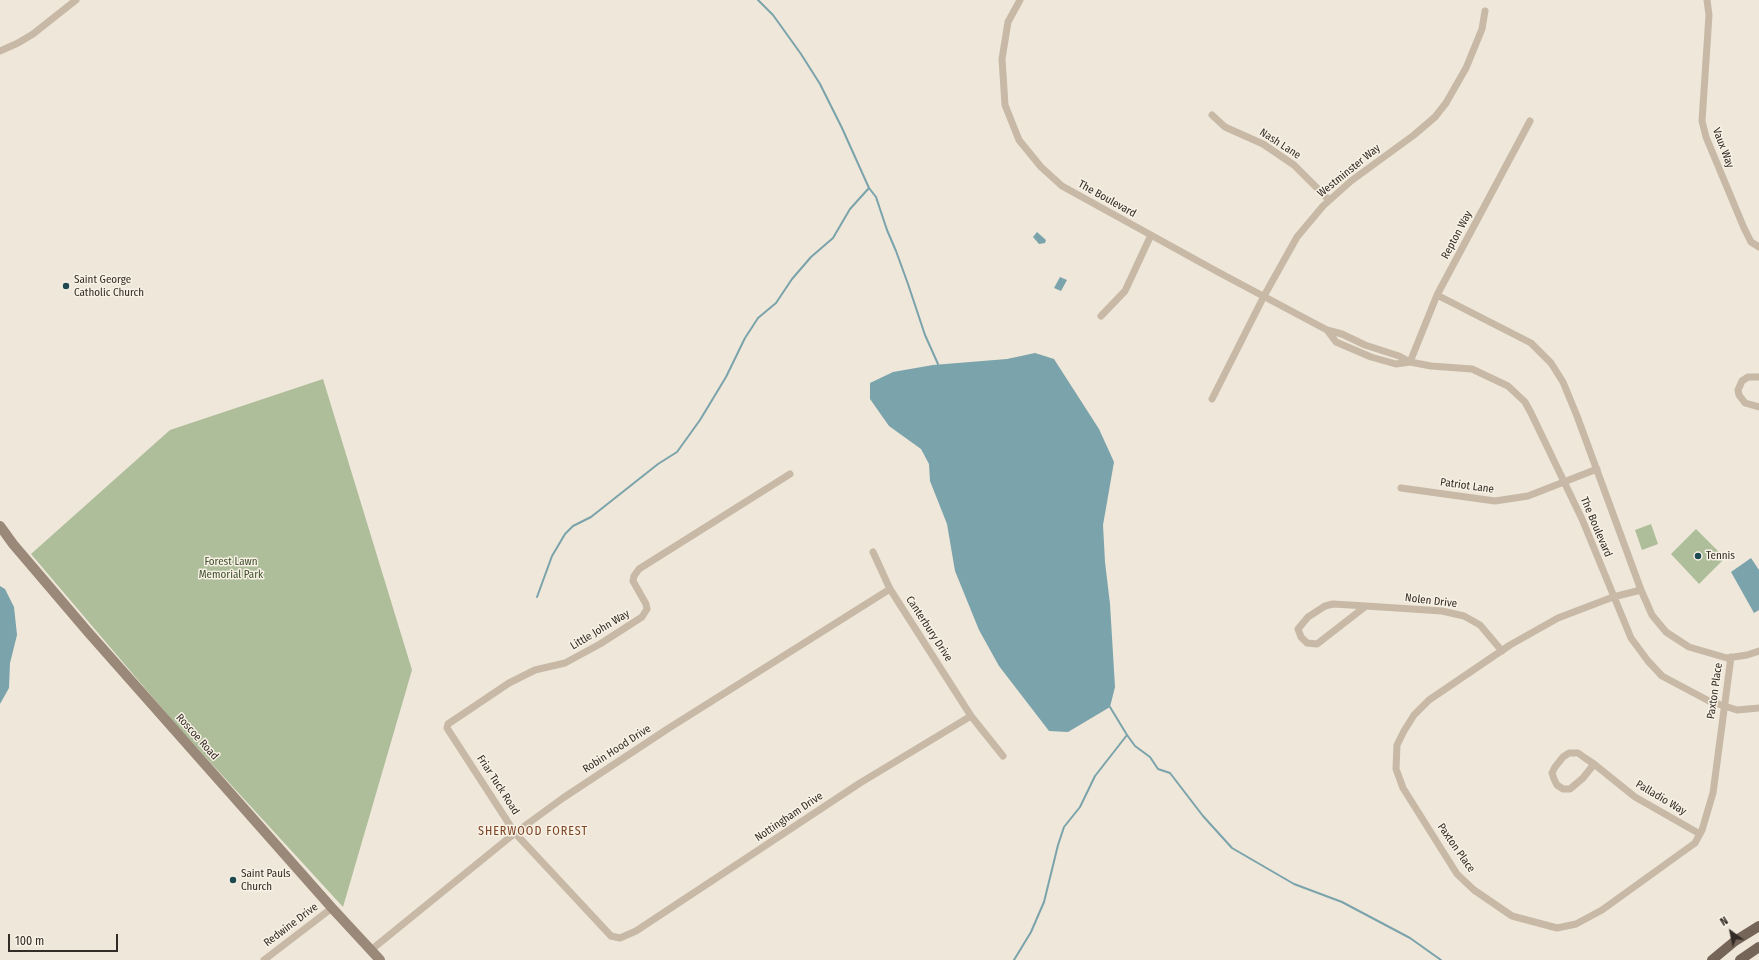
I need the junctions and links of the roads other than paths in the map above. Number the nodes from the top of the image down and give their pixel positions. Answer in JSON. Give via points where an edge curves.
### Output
{"nodes":[{"id":1,"x":76,"y":0,"type":"edge"},
{"id":2,"x":1020,"y":0,"type":"edge"},
{"id":3,"x":1707,"y":0,"type":"edge"},
{"id":4,"x":1485,"y":11,"type":"dead end"},
{"id":5,"x":0,"y":51,"type":"edge"},
{"id":6,"x":1212,"y":115,"type":"dead end"},
{"id":7,"x":1530,"y":121,"type":"dead end"},
{"id":8,"x":1330,"y":200,"type":"junction"},
{"id":9,"x":1150,"y":235,"type":"junction"},
{"id":10,"x":1759,"y":247,"type":"edge"},
{"id":11,"x":1437,"y":295,"type":"junction"},
{"id":12,"x":1264,"y":296,"type":"junction"},
{"id":13,"x":1101,"y":316,"type":"dead end"},
{"id":14,"x":1410,"y":362,"type":"junction"},
{"id":15,"x":1759,"y":377,"type":"edge"},
{"id":16,"x":1212,"y":399,"type":"dead end"},
{"id":17,"x":1759,"y":407,"type":"edge"},
{"id":18,"x":1597,"y":469,"type":"junction"},
{"id":19,"x":790,"y":474,"type":"dead end"},
{"id":20,"x":1564,"y":482,"type":"junction"},
{"id":21,"x":1401,"y":488,"type":"dead end"},
{"id":22,"x":0,"y":526,"type":"edge"},
{"id":23,"x":873,"y":552,"type":"dead end"},
{"id":24,"x":890,"y":589,"type":"junction"},
{"id":25,"x":1641,"y":590,"type":"junction"},
{"id":26,"x":1613,"y":597,"type":"junction"},
{"id":27,"x":1366,"y":606,"type":"junction"},
{"id":28,"x":1502,"y":651,"type":"junction"},
{"id":29,"x":1759,"y":652,"type":"edge"},
{"id":30,"x":1731,"y":657,"type":"junction"},
{"id":31,"x":1724,"y":706,"type":"junction"},
{"id":32,"x":1759,"y":708,"type":"edge"},
{"id":33,"x":971,"y":716,"type":"junction"},
{"id":34,"x":448,"y":724,"type":"joint"},
{"id":35,"x":1003,"y":756,"type":"dead end"},
{"id":36,"x":1594,"y":764,"type":"junction"},
{"id":37,"x":515,"y":833,"type":"junction"},
{"id":38,"x":1700,"y":834,"type":"junction"},
{"id":39,"x":332,"y":908,"type":"junction"},
{"id":40,"x":1759,"y":926,"type":"edge"},
{"id":41,"x":620,"y":938,"type":"joint"},
{"id":42,"x":1759,"y":947,"type":"edge"},
{"id":43,"x":371,"y":950,"type":"junction"},
{"id":44,"x":264,"y":960,"type":"edge"},
{"id":45,"x":380,"y":960,"type":"edge"},
{"id":46,"x":1712,"y":960,"type":"edge"},
{"id":47,"x":1740,"y":960,"type":"edge"}],
"edges":[{"from":1,"to":5,"type":"street","via":[[33,34]]},
{"from":2,"to":9,"type":"street","name":"The Boulevard","via":[[1008,22],[1002,59],[1005,105],[1020,140],[1041,167],[1062,186]]},
{"from":3,"to":10,"type":"street","name":"Vaux Way","via":[[1709,14],[1702,121],[1706,137],[1744,228],[1751,242]]},
{"from":4,"to":8,"type":"street","name":"Westminster Way","via":[[1482,29],[1464,72],[1446,103],[1414,135],[1351,181]]},
{"from":6,"to":8,"type":"street","name":"Nash Lane","via":[[1225,126],[1263,144],[1294,165]]},
{"from":7,"to":11,"type":"street","name":"Repton Way"},
{"from":8,"to":12,"type":"street","name":"Westminster Way","via":[[1297,237]]},
{"from":9,"to":12,"type":"street","name":"The Boulevard"},
{"from":9,"to":13,"type":"street","via":[[1125,291]]},
{"from":11,"to":14,"type":"street","name":"Repton Way"},
{"from":11,"to":18,"type":"street","name":"The Boulevard","via":[[1531,343],[1551,363],[1563,382]]},
{"from":12,"to":14,"type":"street","name":"The Boulevard","via":[[1327,330]]},
{"from":12,"to":16,"type":"street","name":"Westminster Way"},
{"from":14,"to":20,"type":"street","name":"The Boulevard","via":[[1472,369],[1508,386],[1525,402]]},
{"from":15,"to":17,"type":"street","via":[[1748,377],[1742,381],[1738,390],[1745,404]]},
{"from":18,"to":20,"type":"street","name":"Patriot Lane"},
{"from":18,"to":25,"type":"street","name":"The Boulevard"},
{"from":19,"to":34,"type":"street","name":"Little John Way","via":[[639,569],[633,581],[646,604],[647,609],[642,617],[570,660],[535,670],[509,683]]},
{"from":20,"to":21,"type":"street","name":"Patriot Lane","via":[[1528,496],[1495,502]]},
{"from":20,"to":26,"type":"street","name":"The Boulevard","via":[[1582,519]]},
{"from":22,"to":39,"type":"main road","name":"Roscoe Road","via":[[88,632]]},
{"from":23,"to":24,"type":"street","name":"Canterbury Drive"},
{"from":24,"to":33,"type":"street","name":"Canterbury Drive"},
{"from":24,"to":37,"type":"street","name":"Robin Hood Drive","via":[[669,728]]},
{"from":25,"to":26,"type":"street","name":"Paxton Place"},
{"from":25,"to":30,"type":"street","name":"The Boulevard","via":[[1652,615],[1666,632],[1689,647]]},
{"from":26,"to":28,"type":"street","name":"Paxton Place","via":[[1558,618]]},
{"from":26,"to":31,"type":"street","name":"The Boulevard","via":[[1631,638],[1662,676],[1709,701]]},
{"from":27,"to":27,"type":"street","name":"Nolen Drive","via":[[1325,606],[1308,617],[1298,629],[1300,637],[1307,643],[1317,644]]},
{"from":27,"to":28,"type":"street","name":"Nolen Drive","via":[[1442,611],[1464,616],[1480,625]]},
{"from":28,"to":38,"type":"street","name":"Paxton Place","via":[[1429,700],[1414,715],[1397,745],[1396,769],[1403,788],[1457,874],[1474,890],[1512,916],[1557,928],[1576,924],[1636,887],[1695,842]]},
{"from":29,"to":30,"type":"street","name":"The Boulevard"},
{"from":30,"to":31,"type":"street","name":"Paxton Place"},
{"from":31,"to":32,"type":"street","name":"The Boulevard","via":[[1737,710]]},
{"from":31,"to":38,"type":"street","name":"Paxton Place","via":[[1713,793]]},
{"from":33,"to":35,"type":"street","name":"Canterbury Drive"},
{"from":33,"to":41,"type":"street","name":"Nottingham Drive","via":[[860,783],[636,931]]},
{"from":34,"to":37,"type":"street","name":"Friar Tuck Road","via":[[447,728]]},
{"from":36,"to":36,"type":"street","name":"Palladio Way","via":[[1578,753],[1569,753],[1555,767],[1552,773],[1554,780],[1563,789],[1570,789]]},
{"from":36,"to":38,"type":"street","name":"Palladio Way","via":[[1635,798]]},
{"from":37,"to":41,"type":"street","name":"Friar Tuck Road","via":[[611,936]]},
{"from":37,"to":43,"type":"street","name":"Robin Hood Drive"},
{"from":39,"to":43,"type":"main road","name":"Roscoe Road"},
{"from":39,"to":44,"type":"street","name":"Redwine Drive"},
{"from":40,"to":46,"type":"main road"},
{"from":42,"to":47,"type":"main road"},
{"from":43,"to":45,"type":"main road","name":"Roscoe Road"}]}
